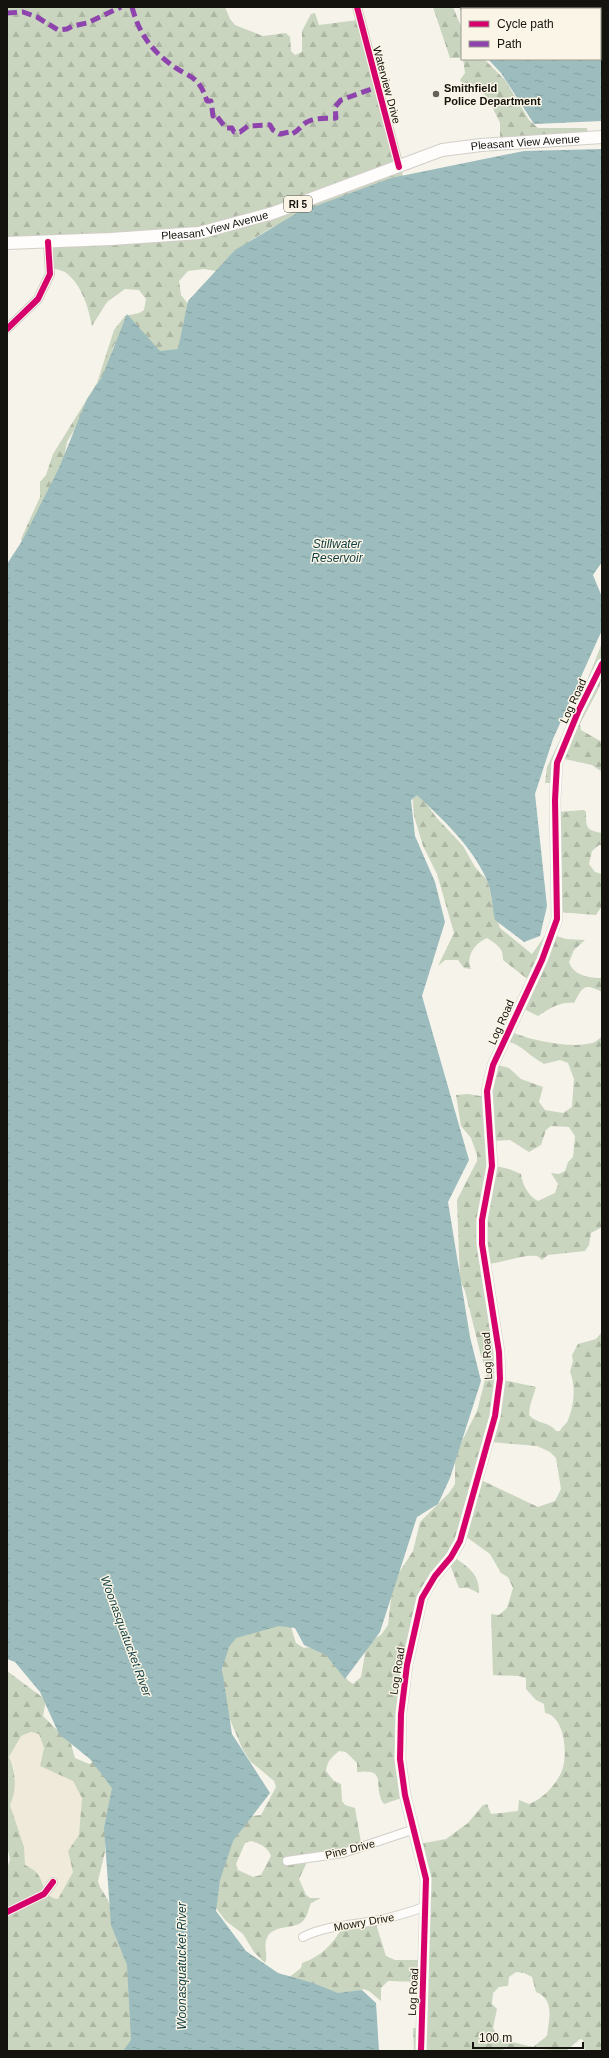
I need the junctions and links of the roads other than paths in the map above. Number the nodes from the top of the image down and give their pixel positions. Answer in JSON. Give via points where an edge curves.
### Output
{"nodes":[{"id":1,"x":357,"y":7,"type":"edge"},
{"id":2,"x":593,"y":138,"type":"edge"},
{"id":3,"x":399,"y":167,"type":"junction"},
{"id":4,"x":48,"y":242,"type":"junction"},
{"id":5,"x":7,"y":243,"type":"edge"},
{"id":6,"x":7,"y":329,"type":"edge"},
{"id":7,"x":602,"y":664,"type":"edge"},
{"id":8,"x":412,"y":1830,"type":"junction"},
{"id":9,"x":287,"y":1861,"type":"dead end"},
{"id":10,"x":53,"y":1882,"type":"dead end"},
{"id":11,"x":426,"y":1906,"type":"junction"},
{"id":12,"x":7,"y":1912,"type":"edge"},
{"id":13,"x":303,"y":1937,"type":"dead end"},
{"id":14,"x":421,"y":2051,"type":"edge"}],
"edges":[{"from":1,"to":3,"type":"street","name":"Waterview Drive"},
{"from":2,"to":3,"type":"main road","name":"Pleasant View Avenue","number":"RI 5","via":[[442,150]]},
{"from":3,"to":4,"type":"main road","name":"Pleasant View Avenue","number":"RI 5","via":[[273,213],[199,233]]},
{"from":4,"to":5,"type":"main road","name":"Pleasant View Avenue","number":"RI 5"},
{"from":4,"to":6,"type":"street","via":[[50,274],[38,299]]},
{"from":7,"to":8,"type":"street","name":"Log Road","via":[[557,763],[555,800],[558,919],[542,960],[493,1065],[487,1091],[492,1166],[482,1220],[482,1244],[499,1352],[500,1379],[493,1423],[460,1541],[422,1598],[407,1665],[401,1714],[400,1759],[404,1795]]},
{"from":8,"to":9,"type":"street","name":"Pine Drive","via":[[342,1853]]},
{"from":8,"to":11,"type":"street","name":"Log Road","via":[[426,1879]]},
{"from":10,"to":12,"type":"street","via":[[44,1894]]},
{"from":11,"to":13,"type":"street","name":"Mowry Drive","via":[[389,1918],[317,1930]]},
{"from":11,"to":14,"type":"street","name":"Log Road"}]}
